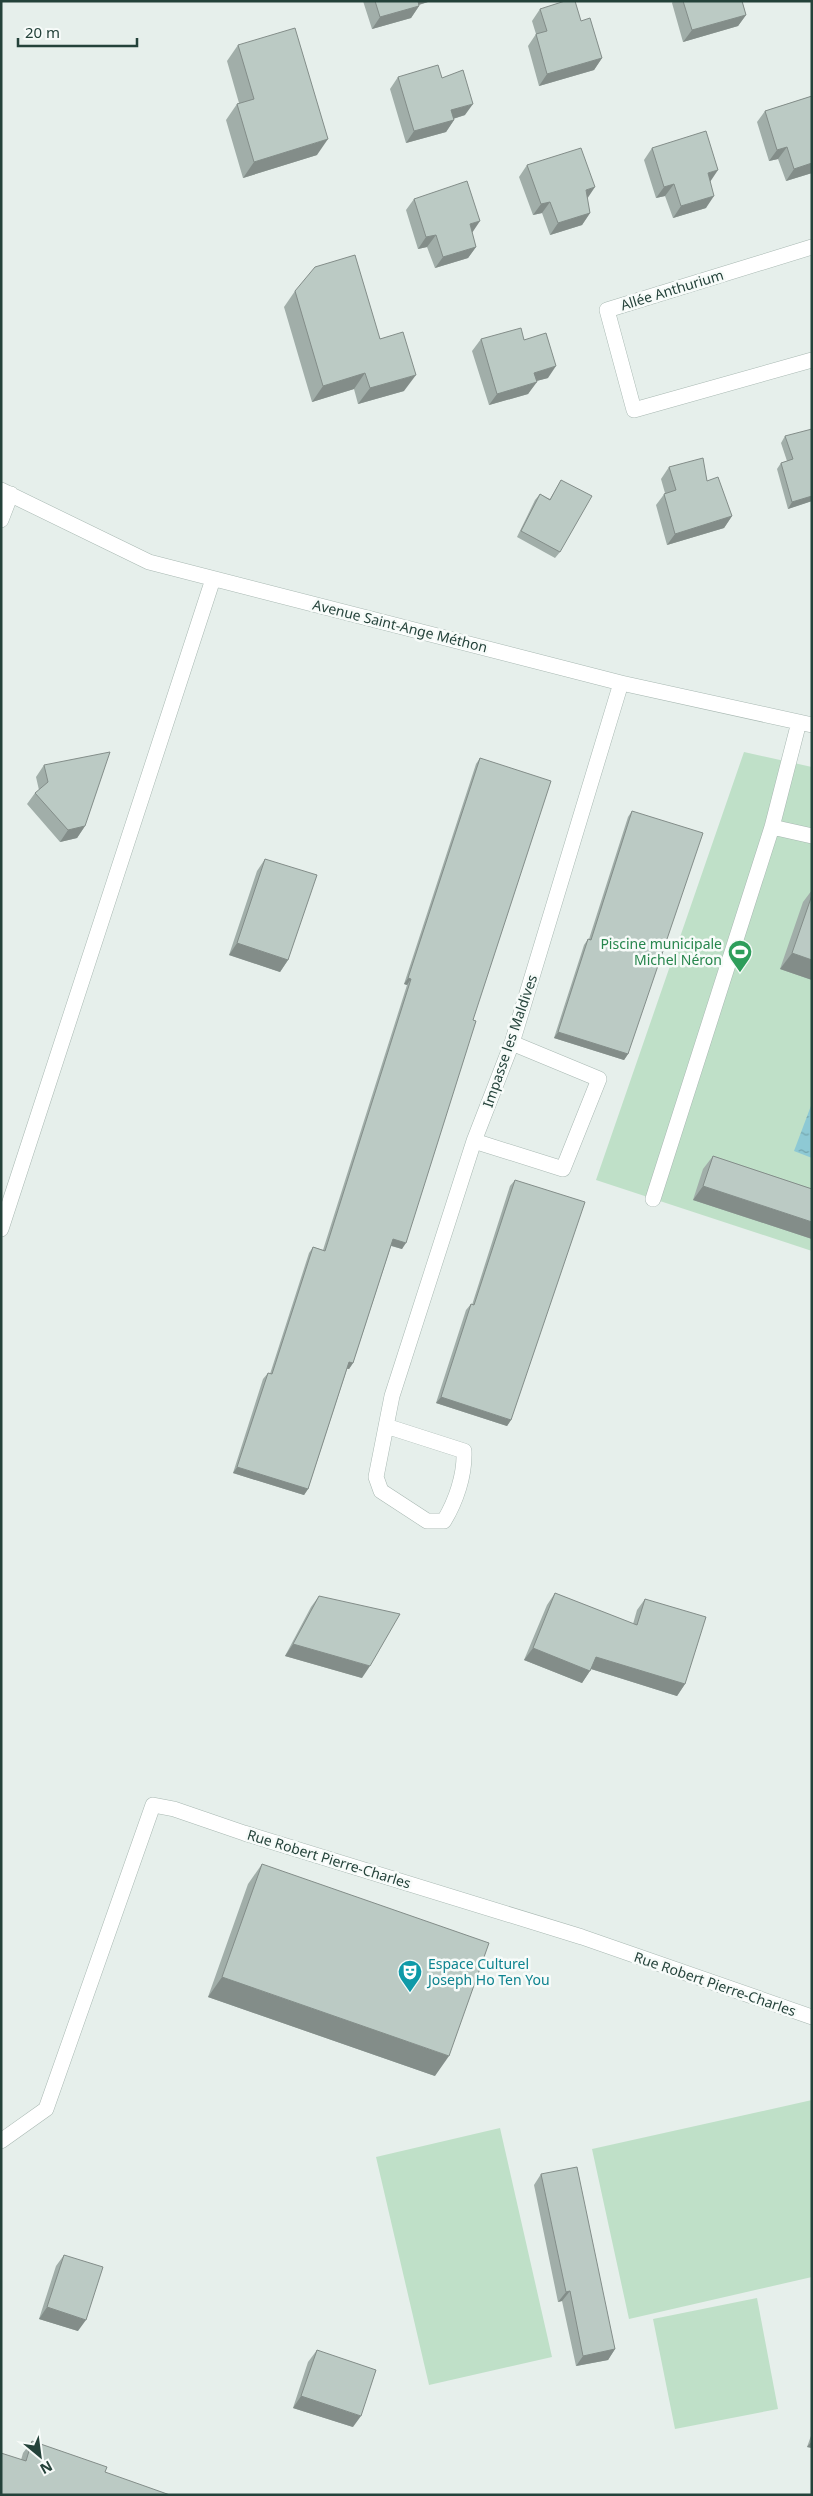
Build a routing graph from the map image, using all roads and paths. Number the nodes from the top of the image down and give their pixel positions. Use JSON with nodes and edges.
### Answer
{"nodes":[{"id":1,"x":812,"y":247,"type":"edge"},
{"id":2,"x":812,"y":360,"type":"edge"},
{"id":3,"x":6,"y":492,"type":"edge"},
{"id":4,"x":1,"y":520,"type":"edge"},
{"id":5,"x":213,"y":578,"type":"junction"},
{"id":6,"x":621,"y":683,"type":"junction"},
{"id":7,"x":805,"y":724,"type":"edge"},
{"id":8,"x":772,"y":826,"type":"junction"},
{"id":9,"x":812,"y":836,"type":"edge"},
{"id":10,"x":512,"y":1044,"type":"junction"},
{"id":11,"x":474,"y":1141,"type":"junction"},
{"id":12,"x":652,"y":1199,"type":"dead end"},
{"id":13,"x":1,"y":1229,"type":"edge"},
{"id":14,"x":386,"y":1426,"type":"junction"},
{"id":15,"x":812,"y":2017,"type":"edge"},
{"id":16,"x":1,"y":2141,"type":"edge"}],
"edges":[{"from":1,"to":2,"type":"street","name":"Allée Anthurium"},
{"from":3,"to":4,"type":"street"},
{"from":3,"to":5,"type":"street","name":"Avenue Saint-Ange Méthon"},
{"from":5,"to":6,"type":"street","name":"Avenue Saint-Ange Méthon"},
{"from":5,"to":13,"type":"street"},
{"from":6,"to":7,"type":"street","name":"Avenue Saint-Ange Méthon"},
{"from":6,"to":10,"type":"street","name":"Impasse les Maldives"},
{"from":7,"to":8,"type":"street"},
{"from":8,"to":9,"type":"street"},
{"from":8,"to":12,"type":"street"},
{"from":10,"to":11,"type":"street","name":"Impasse les Maldives"},
{"from":10,"to":11,"type":"street"},
{"from":11,"to":14,"type":"street","name":"Impasse les Maldives"},
{"from":14,"to":14,"type":"street","name":"Impasse les Maldives"},
{"from":15,"to":16,"type":"street","name":"Rue Robert Pierre-Charles"}]}
